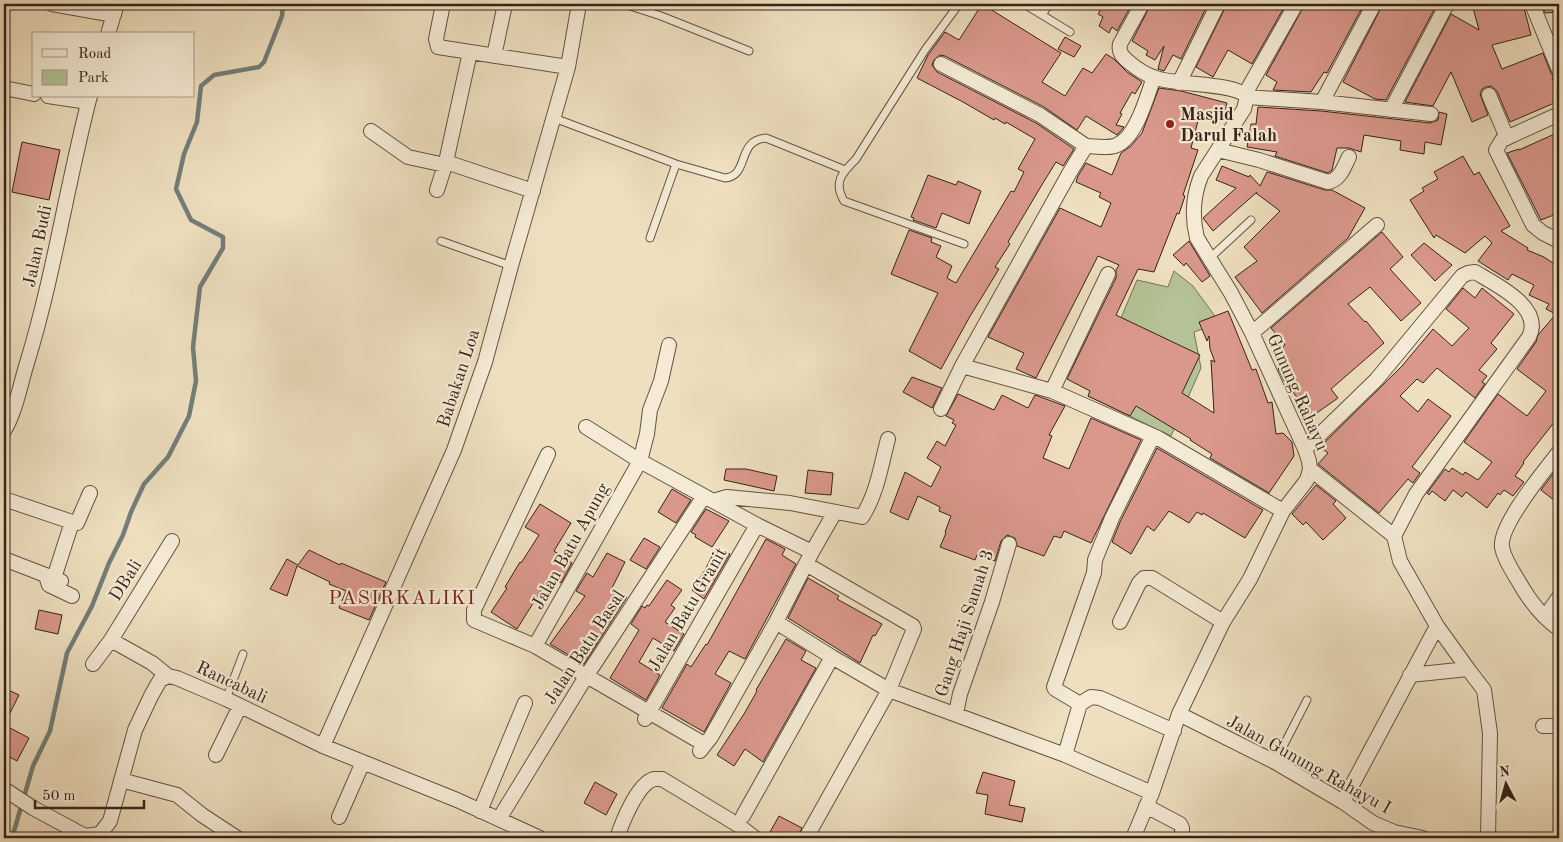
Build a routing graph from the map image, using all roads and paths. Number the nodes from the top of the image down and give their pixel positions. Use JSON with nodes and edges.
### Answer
{"nodes":[{"id":1,"x":52,"y":4,"type":"edge"},
{"id":2,"x":443,"y":4,"type":"edge"},
{"id":3,"x":505,"y":4,"type":"edge"},
{"id":4,"x":579,"y":4,"type":"edge"},
{"id":5,"x":624,"y":4,"type":"edge"},
{"id":6,"x":959,"y":4,"type":"edge"},
{"id":7,"x":1024,"y":4,"type":"edge"},
{"id":8,"x":1049,"y":4,"type":"edge"},
{"id":9,"x":1142,"y":4,"type":"edge"},
{"id":10,"x":1218,"y":4,"type":"edge"},
{"id":11,"x":1296,"y":4,"type":"edge"},
{"id":12,"x":1374,"y":4,"type":"edge"},
{"id":13,"x":1447,"y":4,"type":"edge"},
{"id":14,"x":1532,"y":4,"type":"edge"},
{"id":15,"x":114,"y":7,"type":"edge"},
{"id":16,"x":1042,"y":14,"type":"junction"},
{"id":17,"x":108,"y":32,"type":"edge"},
{"id":18,"x":1070,"y":32,"type":"dead end"},
{"id":19,"x":749,"y":51,"type":"dead end"},
{"id":20,"x":470,"y":52,"type":"junction"},
{"id":21,"x":494,"y":56,"type":"junction"},
{"id":22,"x":940,"y":64,"type":"dead end"},
{"id":23,"x":568,"y":67,"type":"junction"},
{"id":24,"x":1559,"y":70,"type":"edge"},
{"id":25,"x":1154,"y":77,"type":"junction"},
{"id":26,"x":1179,"y":83,"type":"junction"},
{"id":27,"x":4,"y":88,"type":"edge"},
{"id":28,"x":32,"y":94,"type":"edge"},
{"id":29,"x":1489,"y":95,"type":"dead end"},
{"id":30,"x":1246,"y":96,"type":"junction"},
{"id":31,"x":75,"y":98,"type":"edge"},
{"id":32,"x":89,"y":99,"type":"edge"},
{"id":33,"x":1322,"y":102,"type":"junction"},
{"id":34,"x":1391,"y":110,"type":"junction"},
{"id":35,"x":1431,"y":114,"type":"dead end"},
{"id":36,"x":1559,"y":114,"type":"edge"},
{"id":37,"x":554,"y":118,"type":"junction"},
{"id":38,"x":371,"y":131,"type":"dead end"},
{"id":39,"x":1507,"y":138,"type":"junction"},
{"id":40,"x":1086,"y":146,"type":"junction"},
{"id":41,"x":1218,"y":150,"type":"junction"},
{"id":42,"x":1349,"y":157,"type":"dead end"},
{"id":43,"x":446,"y":163,"type":"junction"},
{"id":44,"x":676,"y":164,"type":"junction"},
{"id":45,"x":845,"y":170,"type":"junction"},
{"id":46,"x":437,"y":190,"type":"dead end"},
{"id":47,"x":533,"y":191,"type":"junction"},
{"id":48,"x":1250,"y":220,"type":"dead end"},
{"id":49,"x":1377,"y":226,"type":"dead end"},
{"id":50,"x":650,"y":238,"type":"dead end"},
{"id":51,"x":1559,"y":240,"type":"edge"},
{"id":52,"x":442,"y":242,"type":"dead end"},
{"id":53,"x":964,"y":244,"type":"dead end"},
{"id":54,"x":1210,"y":258,"type":"junction"},
{"id":55,"x":511,"y":266,"type":"junction"},
{"id":56,"x":1108,"y":274,"type":"dead end"},
{"id":57,"x":1252,"y":333,"type":"junction"},
{"id":58,"x":669,"y":345,"type":"dead end"},
{"id":59,"x":962,"y":366,"type":"junction"},
{"id":60,"x":1052,"y":392,"type":"junction"},
{"id":61,"x":941,"y":409,"type":"dead end"},
{"id":62,"x":586,"y":427,"type":"dead end"},
{"id":63,"x":4,"y":431,"type":"edge"},
{"id":64,"x":1153,"y":436,"type":"junction"},
{"id":65,"x":888,"y":439,"type":"dead end"},
{"id":66,"x":1305,"y":449,"type":"junction"},
{"id":67,"x":1559,"y":452,"type":"edge"},
{"id":68,"x":548,"y":454,"type":"dead end"},
{"id":69,"x":638,"y":463,"type":"junction"},
{"id":70,"x":1310,"y":469,"type":"junction"},
{"id":71,"x":90,"y":493,"type":"dead end"},
{"id":72,"x":708,"y":498,"type":"junction"},
{"id":73,"x":4,"y":500,"type":"edge"},
{"id":74,"x":1283,"y":510,"type":"junction"},
{"id":75,"x":835,"y":512,"type":"junction"},
{"id":76,"x":72,"y":522,"type":"junction"},
{"id":77,"x":757,"y":525,"type":"junction"},
{"id":78,"x":1394,"y":536,"type":"junction"},
{"id":79,"x":172,"y":541,"type":"dead end"},
{"id":80,"x":1009,"y":544,"type":"dead end"},
{"id":81,"x":812,"y":552,"type":"junction"},
{"id":82,"x":4,"y":559,"type":"edge"},
{"id":83,"x":806,"y":564,"type":"junction"},
{"id":84,"x":53,"y":578,"type":"junction"},
{"id":85,"x":72,"y":596,"type":"dead end"},
{"id":86,"x":1559,"y":596,"type":"edge"},
{"id":87,"x":1545,"y":617,"type":"junction"},
{"id":88,"x":776,"y":622,"type":"junction"},
{"id":89,"x":1120,"y":622,"type":"dead end"},
{"id":90,"x":1223,"y":622,"type":"junction"},
{"id":91,"x":1437,"y":626,"type":"junction"},
{"id":92,"x":1559,"y":629,"type":"edge"},
{"id":93,"x":111,"y":640,"type":"junction"},
{"id":94,"x":535,"y":646,"type":"junction"},
{"id":95,"x":243,"y":654,"type":"dead end"},
{"id":96,"x":832,"y":657,"type":"junction"},
{"id":97,"x":93,"y":664,"type":"dead end"},
{"id":98,"x":1468,"y":670,"type":"junction"},
{"id":99,"x":1410,"y":675,"type":"junction"},
{"id":100,"x":168,"y":676,"type":"junction"},
{"id":101,"x":585,"y":679,"type":"junction"},
{"id":102,"x":889,"y":690,"type":"junction"},
{"id":103,"x":226,"y":699,"type":"junction"},
{"id":104,"x":1307,"y":700,"type":"dead end"},
{"id":105,"x":525,"y":704,"type":"dead end"},
{"id":106,"x":1080,"y":704,"type":"junction"},
{"id":107,"x":240,"y":706,"type":"junction"},
{"id":108,"x":956,"y":713,"type":"junction"},
{"id":109,"x":1179,"y":714,"type":"junction"},
{"id":110,"x":647,"y":716,"type":"junction"},
{"id":111,"x":1543,"y":726,"type":"dead end"},
{"id":112,"x":1559,"y":726,"type":"edge"},
{"id":113,"x":1174,"y":731,"type":"junction"},
{"id":114,"x":323,"y":746,"type":"junction"},
{"id":115,"x":216,"y":755,"type":"dead end"},
{"id":116,"x":1065,"y":755,"type":"junction"},
{"id":117,"x":363,"y":762,"type":"junction"},
{"id":118,"x":1275,"y":762,"type":"junction"},
{"id":119,"x":121,"y":780,"type":"junction"},
{"id":120,"x":8,"y":792,"type":"edge"},
{"id":121,"x":1149,"y":799,"type":"junction"},
{"id":122,"x":1343,"y":802,"type":"junction"},
{"id":123,"x":480,"y":811,"type":"junction"},
{"id":124,"x":743,"y":816,"type":"dead end"},
{"id":125,"x":339,"y":817,"type":"dead end"},
{"id":126,"x":499,"y":819,"type":"junction"},
{"id":127,"x":105,"y":836,"type":"edge"},
{"id":128,"x":1399,"y":836,"type":"edge"},
{"id":129,"x":84,"y":837,"type":"edge"},
{"id":130,"x":237,"y":838,"type":"edge"},
{"id":131,"x":540,"y":838,"type":"edge"},
{"id":132,"x":617,"y":838,"type":"edge"},
{"id":133,"x":755,"y":838,"type":"edge"},
{"id":134,"x":806,"y":838,"type":"edge"},
{"id":135,"x":1133,"y":838,"type":"edge"},
{"id":136,"x":1182,"y":838,"type":"edge"},
{"id":137,"x":1423,"y":838,"type":"edge"},
{"id":138,"x":1488,"y":838,"type":"edge"}],
"edges":[{"from":1,"to":15,"type":"street"},
{"from":2,"to":20,"type":"street"},
{"from":3,"to":21,"type":"street"},
{"from":4,"to":23,"type":"street","name":"Babakan Loa"},
{"from":5,"to":19,"type":"lane"},
{"from":6,"to":45,"type":"lane"},
{"from":7,"to":16,"type":"lane"},
{"from":8,"to":16,"type":"lane"},
{"from":9,"to":25,"type":"street"},
{"from":10,"to":26,"type":"street"},
{"from":11,"to":30,"type":"street","name":"Gunung Rahayu"},
{"from":12,"to":33,"type":"street"},
{"from":13,"to":34,"type":"street"},
{"from":14,"to":24,"type":"street"},
{"from":15,"to":17,"type":"street"},
{"from":16,"to":18,"type":"lane"},
{"from":20,"to":21,"type":"street"},
{"from":20,"to":43,"type":"street"},
{"from":21,"to":23,"type":"street"},
{"from":22,"to":40,"type":"street"},
{"from":23,"to":37,"type":"street","name":"Babakan Loa"},
{"from":25,"to":26,"type":"street"},
{"from":25,"to":40,"type":"street"},
{"from":26,"to":30,"type":"street"},
{"from":27,"to":28,"type":"street"},
{"from":29,"to":39,"type":"street"},
{"from":30,"to":33,"type":"street"},
{"from":30,"to":41,"type":"street","name":"Gunung Rahayu"},
{"from":31,"to":32,"type":"street"},
{"from":32,"to":63,"type":"street","name":"Jalan Budi"},
{"from":33,"to":34,"type":"street"},
{"from":34,"to":35,"type":"street"},
{"from":36,"to":39,"type":"street"},
{"from":37,"to":44,"type":"lane"},
{"from":37,"to":47,"type":"street","name":"Babakan Loa"},
{"from":38,"to":43,"type":"street"},
{"from":39,"to":51,"type":"street"},
{"from":40,"to":59,"type":"street"},
{"from":41,"to":42,"type":"street"},
{"from":41,"to":54,"type":"street","name":"Gunung Rahayu"},
{"from":43,"to":46,"type":"street"},
{"from":43,"to":47,"type":"street"},
{"from":44,"to":45,"type":"lane"},
{"from":44,"to":50,"type":"lane"},
{"from":45,"to":53,"type":"lane"},
{"from":47,"to":55,"type":"street","name":"Babakan Loa"},
{"from":48,"to":54,"type":"lane"},
{"from":49,"to":57,"type":"street"},
{"from":52,"to":55,"type":"lane"},
{"from":54,"to":57,"type":"street","name":"Gunung Rahayu"},
{"from":55,"to":114,"type":"street","name":"Babakan Loa"},
{"from":56,"to":60,"type":"street"},
{"from":57,"to":66,"type":"street","name":"Gunung Rahayu"},
{"from":58,"to":69,"type":"street","name":"Jalan Batu Apung"},
{"from":59,"to":60,"type":"street"},
{"from":59,"to":61,"type":"street"},
{"from":60,"to":64,"type":"street"},
{"from":62,"to":69,"type":"street"},
{"from":64,"to":74,"type":"street"},
{"from":64,"to":106,"type":"street"},
{"from":65,"to":75,"type":"street"},
{"from":66,"to":70,"type":"street","name":"Gunung Rahayu"},
{"from":66,"to":78,"type":"street"},
{"from":67,"to":87,"type":"street"},
{"from":68,"to":94,"type":"street"},
{"from":69,"to":72,"type":"street"},
{"from":69,"to":94,"type":"street","name":"Jalan Batu Apung"},
{"from":70,"to":74,"type":"street","name":"Gunung Rahayu"},
{"from":70,"to":78,"type":"street"},
{"from":71,"to":76,"type":"street"},
{"from":72,"to":75,"type":"street"},
{"from":72,"to":77,"type":"street"},
{"from":72,"to":101,"type":"street","name":"Jalan Batu Basal"},
{"from":73,"to":76,"type":"street"},
{"from":74,"to":90,"type":"street","name":"Gunung Rahayu"},
{"from":75,"to":81,"type":"street"},
{"from":76,"to":84,"type":"street"},
{"from":77,"to":81,"type":"street"},
{"from":77,"to":110,"type":"street","name":"Jalan Batu Granit"},
{"from":78,"to":91,"type":"street"},
{"from":79,"to":93,"type":"street","name":"DBali"},
{"from":80,"to":108,"type":"street","name":"Gang Haji Samah 3"},
{"from":81,"to":83,"type":"street"},
{"from":82,"to":84,"type":"street"},
{"from":83,"to":88,"type":"street"},
{"from":83,"to":102,"type":"street"},
{"from":84,"to":85,"type":"street"},
{"from":86,"to":87,"type":"street"},
{"from":87,"to":92,"type":"street"},
{"from":88,"to":96,"type":"street"},
{"from":88,"to":110,"type":"street"},
{"from":89,"to":90,"type":"street"},
{"from":90,"to":109,"type":"street","name":"Gunung Rahayu"},
{"from":91,"to":98,"type":"street"},
{"from":91,"to":99,"type":"street"},
{"from":93,"to":97,"type":"street","name":"DBali"},
{"from":93,"to":100,"type":"street"},
{"from":94,"to":101,"type":"street"},
{"from":95,"to":103,"type":"lane"},
{"from":96,"to":102,"type":"street"},
{"from":96,"to":124,"type":"street"},
{"from":98,"to":99,"type":"street"},
{"from":98,"to":138,"type":"street"},
{"from":99,"to":122,"type":"street"},
{"from":100,"to":103,"type":"street","name":"Rancabali"},
{"from":100,"to":119,"type":"street","name":"Rancabali"},
{"from":101,"to":110,"type":"street"},
{"from":101,"to":126,"type":"street","name":"Jalan Batu Basal"},
{"from":102,"to":108,"type":"street"},
{"from":102,"to":134,"type":"street"},
{"from":103,"to":107,"type":"street","name":"Rancabali"},
{"from":104,"to":118,"type":"lane"},
{"from":105,"to":123,"type":"street"},
{"from":106,"to":113,"type":"street"},
{"from":106,"to":116,"type":"street"},
{"from":107,"to":114,"type":"street","name":"Rancabali"},
{"from":107,"to":115,"type":"street"},
{"from":108,"to":116,"type":"street"},
{"from":109,"to":113,"type":"street","name":"Gunung Rahayu"},
{"from":109,"to":118,"type":"street","name":"Jalan Gunung Rahayu I"},
{"from":111,"to":112,"type":"street"},
{"from":113,"to":121,"type":"street","name":"Gunung Rahayu"},
{"from":114,"to":117,"type":"street","name":"Rancabali"},
{"from":116,"to":121,"type":"street"},
{"from":117,"to":123,"type":"street","name":"Rancabali"},
{"from":117,"to":125,"type":"street"},
{"from":118,"to":122,"type":"street","name":"Jalan Gunung Rahayu I"},
{"from":119,"to":127,"type":"street","name":"Rancabali"},
{"from":119,"to":130,"type":"street"},
{"from":120,"to":129,"type":"street","name":"Rancabali"},
{"from":121,"to":135,"type":"street","name":"Gunung Rahayu"},
{"from":121,"to":136,"type":"street"},
{"from":122,"to":128,"type":"street","name":"Jalan Gunung Rahayu I"},
{"from":123,"to":126,"type":"street","name":"Rancabali"},
{"from":126,"to":131,"type":"street","name":"Rancabali"},
{"from":127,"to":129,"type":"street","name":"Rancabali"},
{"from":128,"to":137,"type":"street","name":"Jalan Gunung Rahayu I"},
{"from":132,"to":133,"type":"street"}]}
